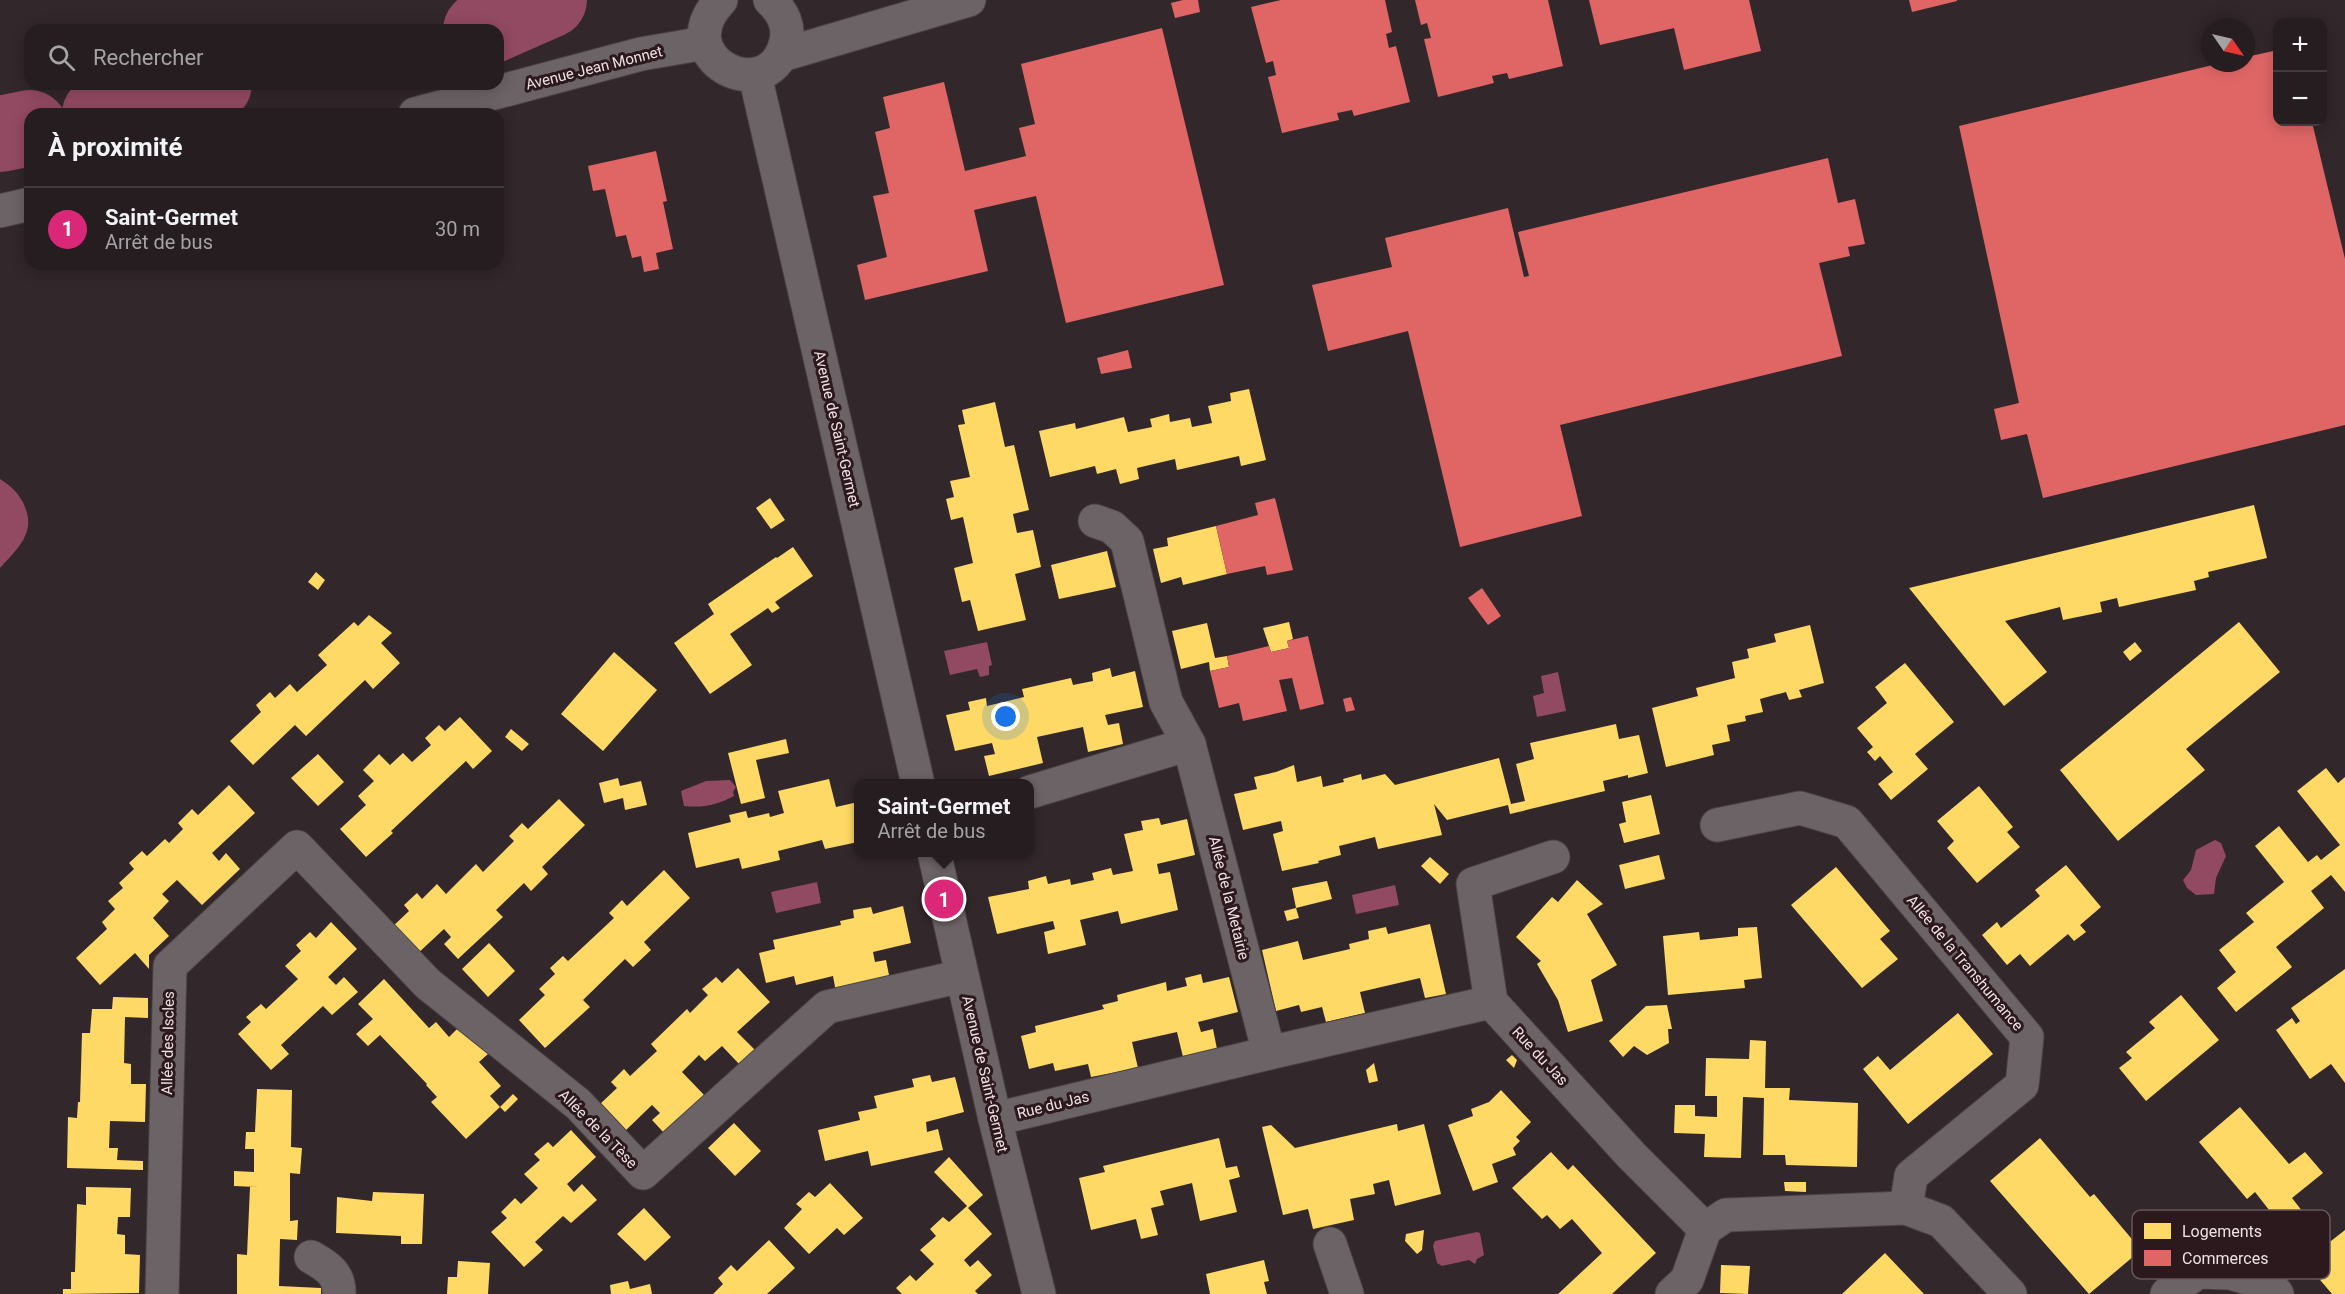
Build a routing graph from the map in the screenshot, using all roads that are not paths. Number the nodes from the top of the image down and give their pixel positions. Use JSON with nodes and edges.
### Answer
{"nodes":[{"id":1,"x":721,"y":0,"type":"edge"},
{"id":2,"x":770,"y":0,"type":"edge"},
{"id":3,"x":969,"y":0,"type":"edge"},
{"id":4,"x":705,"y":43,"type":"junction"},
{"id":5,"x":783,"y":55,"type":"junction"},
{"id":6,"x":755,"y":75,"type":"junction"},
{"id":7,"x":437,"y":108,"type":"edge"},
{"id":8,"x":24,"y":205,"type":"edge"},
{"id":9,"x":0,"y":211,"type":"edge"},
{"id":10,"x":1095,"y":521,"type":"dead end"},
{"id":11,"x":1189,"y":744,"type":"junction"},
{"id":12,"x":917,"y":779,"type":"edge"},
{"id":13,"x":1034,"y":790,"type":"edge"},
{"id":14,"x":1717,"y":825,"type":"dead end"},
{"id":15,"x":297,"y":847,"type":"joint"},
{"id":16,"x":935,"y":857,"type":"edge"},
{"id":17,"x":1552,"y":857,"type":"dead end"},
{"id":18,"x":962,"y":976,"type":"junction"},
{"id":19,"x":1491,"y":1002,"type":"junction"},
{"id":20,"x":1269,"y":1053,"type":"junction"},
{"id":21,"x":995,"y":1119,"type":"junction"},
{"id":22,"x":1906,"y":1208,"type":"junction"},
{"id":23,"x":1705,"y":1229,"type":"junction"},
{"id":24,"x":1330,"y":1244,"type":"dead end"},
{"id":25,"x":311,"y":1257,"type":"dead end"},
{"id":26,"x":2188,"y":1279,"type":"edge"},
{"id":27,"x":2251,"y":1279,"type":"edge"},
{"id":28,"x":162,"y":1294,"type":"edge"},
{"id":29,"x":339,"y":1294,"type":"edge"},
{"id":30,"x":1039,"y":1294,"type":"edge"},
{"id":31,"x":1347,"y":1294,"type":"edge"},
{"id":32,"x":1672,"y":1294,"type":"edge"},
{"id":33,"x":2010,"y":1294,"type":"edge"},
{"id":34,"x":2167,"y":1294,"type":"edge"},
{"id":35,"x":2277,"y":1294,"type":"edge"}],
"edges":[{"from":1,"to":4,"type":"street"},
{"from":2,"to":5,"type":"street"},
{"from":3,"to":5,"type":"street"},
{"from":4,"to":6,"type":"street"},
{"from":4,"to":7,"type":"street","name":"Avenue Jean Monnet"},
{"from":5,"to":6,"type":"street"},
{"from":6,"to":12,"type":"street","name":"Avenue de Saint-Germet"},
{"from":8,"to":9,"type":"street"},
{"from":10,"to":11,"type":"street","name":"Allée de la Metairie"},
{"from":11,"to":13,"type":"street"},
{"from":11,"to":20,"type":"street","name":"Allée de la Metairie"},
{"from":14,"to":22,"type":"street","name":"Allée de la Transhumance"},
{"from":15,"to":18,"type":"street","name":"Allée de la Tèse"},
{"from":15,"to":28,"type":"street","name":"Allée des Iscles"},
{"from":16,"to":18,"type":"street","name":"Avenue de Saint-Germet"},
{"from":17,"to":19,"type":"street"},
{"from":18,"to":21,"type":"street","name":"Avenue de Saint-Germet"},
{"from":19,"to":20,"type":"street","name":"Rue du Jas"},
{"from":19,"to":23,"type":"street","name":"Rue du Jas"},
{"from":20,"to":21,"type":"street","name":"Rue du Jas"},
{"from":21,"to":30,"type":"street","name":"Avenue de Saint-Germet"},
{"from":22,"to":23,"type":"street"},
{"from":22,"to":33,"type":"street"},
{"from":23,"to":32,"type":"street"},
{"from":24,"to":31,"type":"street"},
{"from":25,"to":29,"type":"street"},
{"from":26,"to":34,"type":"street"},
{"from":27,"to":35,"type":"street"}]}
